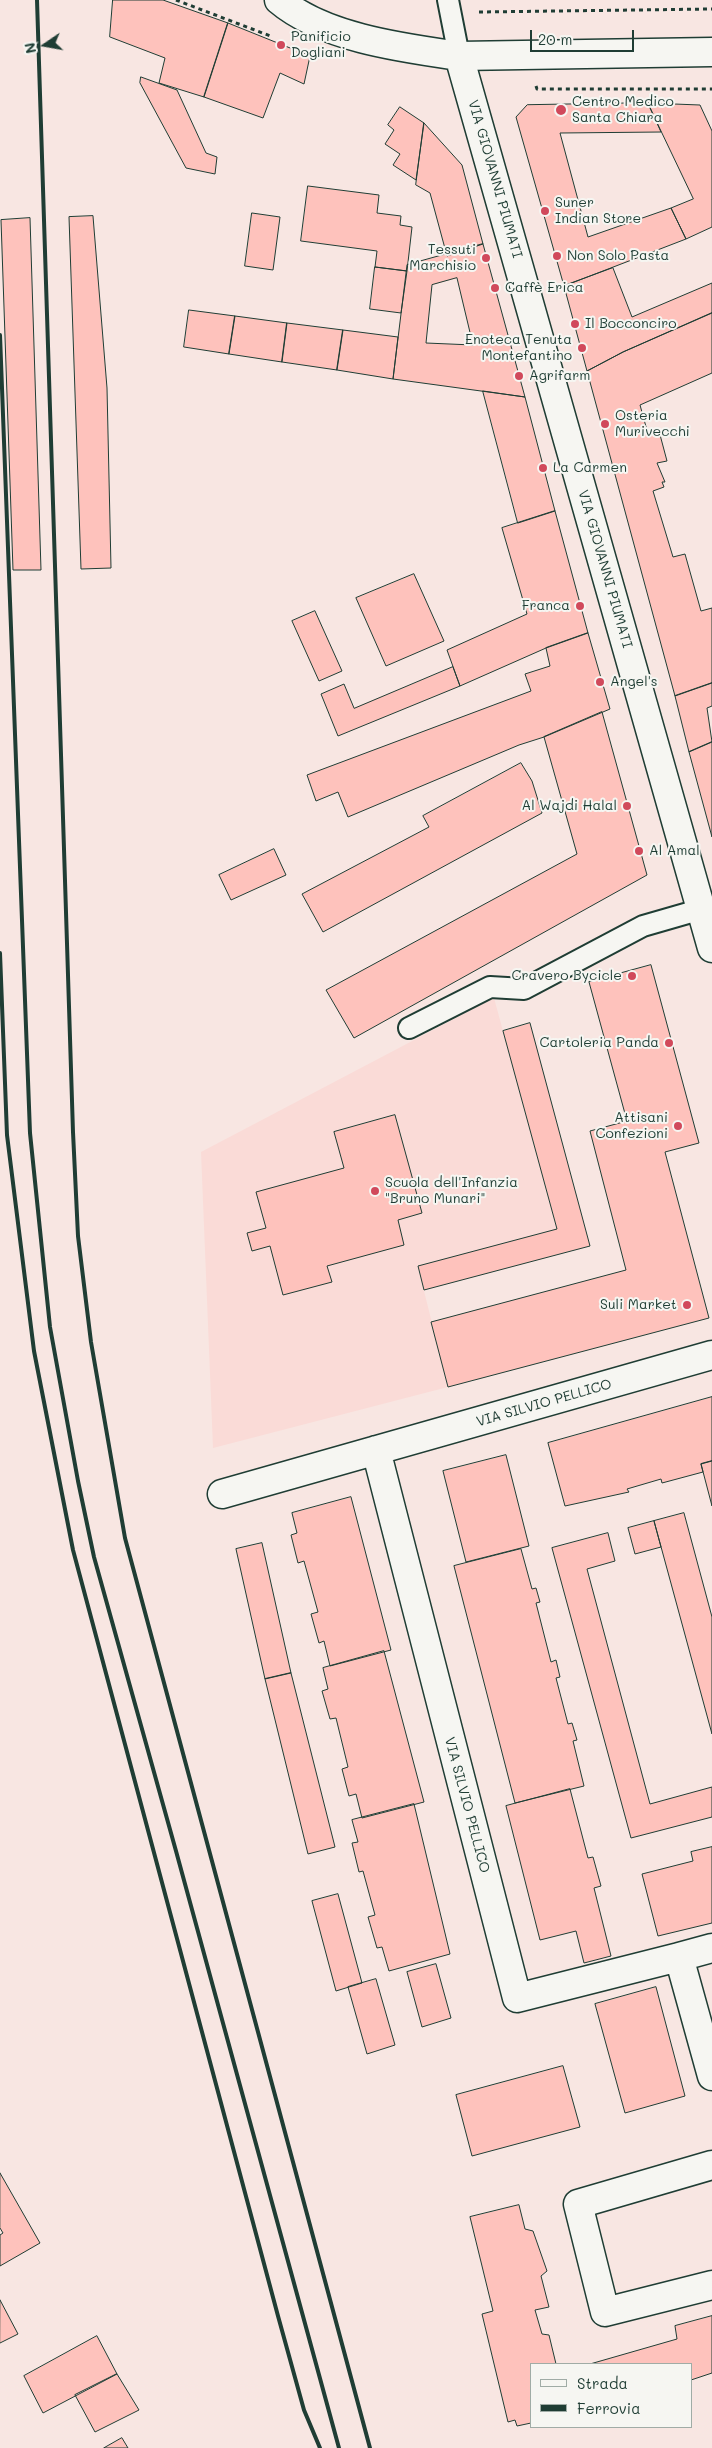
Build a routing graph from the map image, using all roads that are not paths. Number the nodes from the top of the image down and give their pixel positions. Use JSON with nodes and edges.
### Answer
{"nodes":[{"id":1,"x":279,"y":0,"type":"edge"},
{"id":2,"x":450,"y":6,"type":"edge"},
{"id":3,"x":712,"y":52,"type":"edge"},
{"id":4,"x":459,"y":56,"type":"junction"},
{"id":5,"x":708,"y":926,"type":"edge"},
{"id":6,"x":409,"y":1028,"type":"dead end"},
{"id":7,"x":712,"y":1355,"type":"edge"},
{"id":8,"x":376,"y":1450,"type":"junction"},
{"id":9,"x":222,"y":1494,"type":"dead end"},
{"id":10,"x":712,"y":1948,"type":"edge"},
{"id":11,"x":679,"y":1956,"type":"junction"},
{"id":12,"x":712,"y":2076,"type":"edge"},
{"id":13,"x":712,"y":2165,"type":"edge"},
{"id":14,"x":712,"y":2285,"type":"edge"}],
"edges":[{"from":1,"to":4,"type":"street"},
{"from":2,"to":4,"type":"lane"},
{"from":3,"to":4,"type":"street"},
{"from":4,"to":5,"type":"street","name":"VIA GIOVANNI PIUMATI"},
{"from":5,"to":6,"type":"lane"},
{"from":7,"to":8,"type":"street","name":"VIA SILVIO PELLICO"},
{"from":8,"to":9,"type":"street","name":"VIA SILVIO PELLICO"},
{"from":8,"to":11,"type":"street","name":"VIA SILVIO PELLICO"},
{"from":10,"to":11,"type":"street","name":"VIA SILVIO PELLICO"},
{"from":11,"to":12,"type":"street"},
{"from":13,"to":14,"type":"street"}]}
